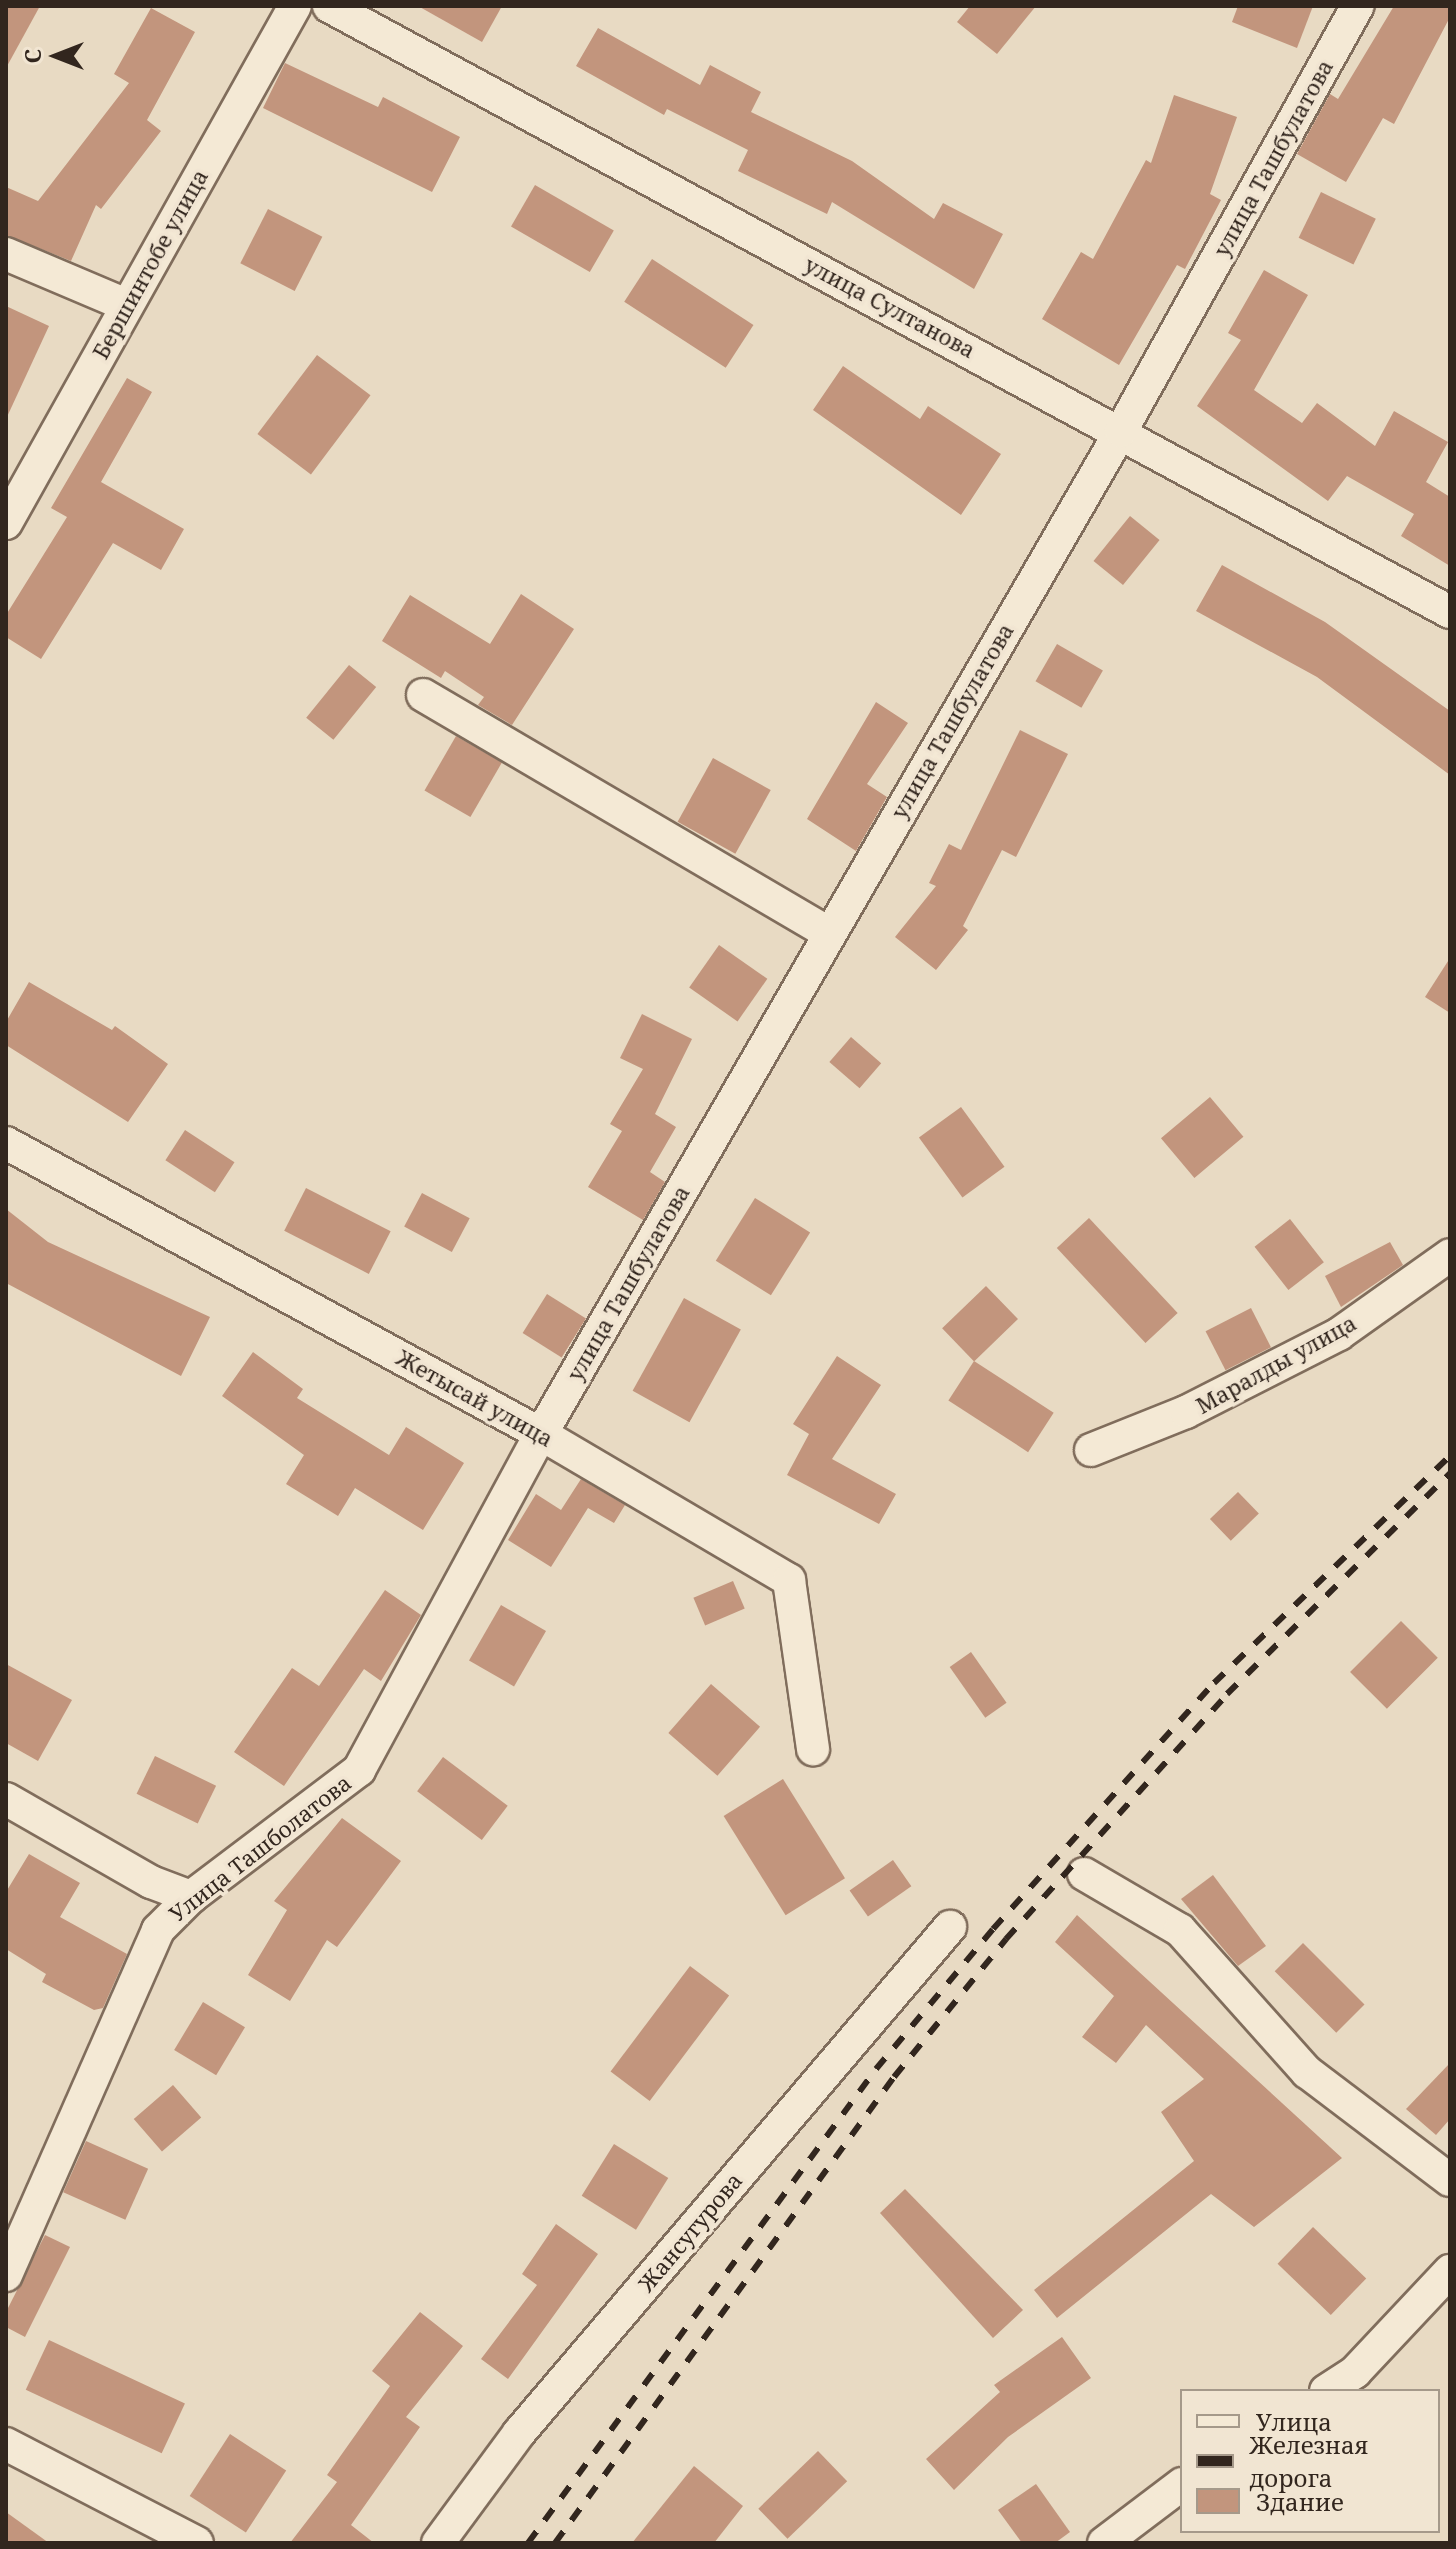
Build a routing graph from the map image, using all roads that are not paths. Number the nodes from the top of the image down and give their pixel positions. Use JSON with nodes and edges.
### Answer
{"nodes":[{"id":1,"x":295,"y":6,"type":"edge"},
{"id":2,"x":329,"y":6,"type":"edge"},
{"id":3,"x":1358,"y":6,"type":"edge"},
{"id":4,"x":6,"y":254,"type":"edge"},
{"id":5,"x":126,"y":305,"type":"junction"},
{"id":6,"x":1121,"y":431,"type":"junction"},
{"id":7,"x":6,"y":523,"type":"edge"},
{"id":8,"x":1450,"y":612,"type":"edge"},
{"id":9,"x":423,"y":695,"type":"dead end"},
{"id":10,"x":829,"y":933,"type":"junction"},
{"id":11,"x":6,"y":1143,"type":"edge"},
{"id":12,"x":1450,"y":1255,"type":"edge"},
{"id":13,"x":541,"y":1434,"type":"junction"},
{"id":14,"x":1091,"y":1450,"type":"dead end"},
{"id":15,"x":813,"y":1749,"type":"dead end"},
{"id":16,"x":6,"y":1799,"type":"edge"},
{"id":17,"x":1084,"y":1874,"type":"dead end"},
{"id":18,"x":191,"y":1897,"type":"junction"},
{"id":19,"x":950,"y":1927,"type":"dead end"},
{"id":20,"x":1450,"y":2180,"type":"edge"},
{"id":21,"x":1450,"y":2271,"type":"edge"},
{"id":22,"x":6,"y":2275,"type":"edge"},
{"id":23,"x":1329,"y":2389,"type":"edge"},
{"id":24,"x":6,"y":2444,"type":"edge"},
{"id":25,"x":1180,"y":2486,"type":"edge"},
{"id":26,"x":197,"y":2543,"type":"edge"},
{"id":27,"x":438,"y":2543,"type":"edge"},
{"id":28,"x":1104,"y":2543,"type":"edge"}],
"edges":[{"from":1,"to":5,"type":"street","name":"Бершинтобе улица"},
{"from":2,"to":6,"type":"street","name":"улица Султанова"},
{"from":3,"to":6,"type":"street","name":"улица Ташбулатова"},
{"from":4,"to":5,"type":"street"},
{"from":5,"to":7,"type":"street","name":"Бершинтобе улица"},
{"from":6,"to":8,"type":"street","name":"улица Султанова"},
{"from":6,"to":10,"type":"street","name":"улица Ташбулатова"},
{"from":9,"to":10,"type":"street"},
{"from":10,"to":13,"type":"street","name":"улица Ташбулатова"},
{"from":11,"to":13,"type":"street","name":"Жетысай улица"},
{"from":12,"to":14,"type":"street","name":"Маралды улица"},
{"from":13,"to":15,"type":"street","name":"Жетысай улица"},
{"from":13,"to":18,"type":"street","name":"Улица Ташболатова"},
{"from":16,"to":18,"type":"street"},
{"from":17,"to":20,"type":"street"},
{"from":18,"to":22,"type":"street","name":"Улица Ташболатова"},
{"from":19,"to":27,"type":"street","name":"Жансугурова"},
{"from":21,"to":23,"type":"street"},
{"from":24,"to":26,"type":"street"},
{"from":25,"to":28,"type":"street"}]}
